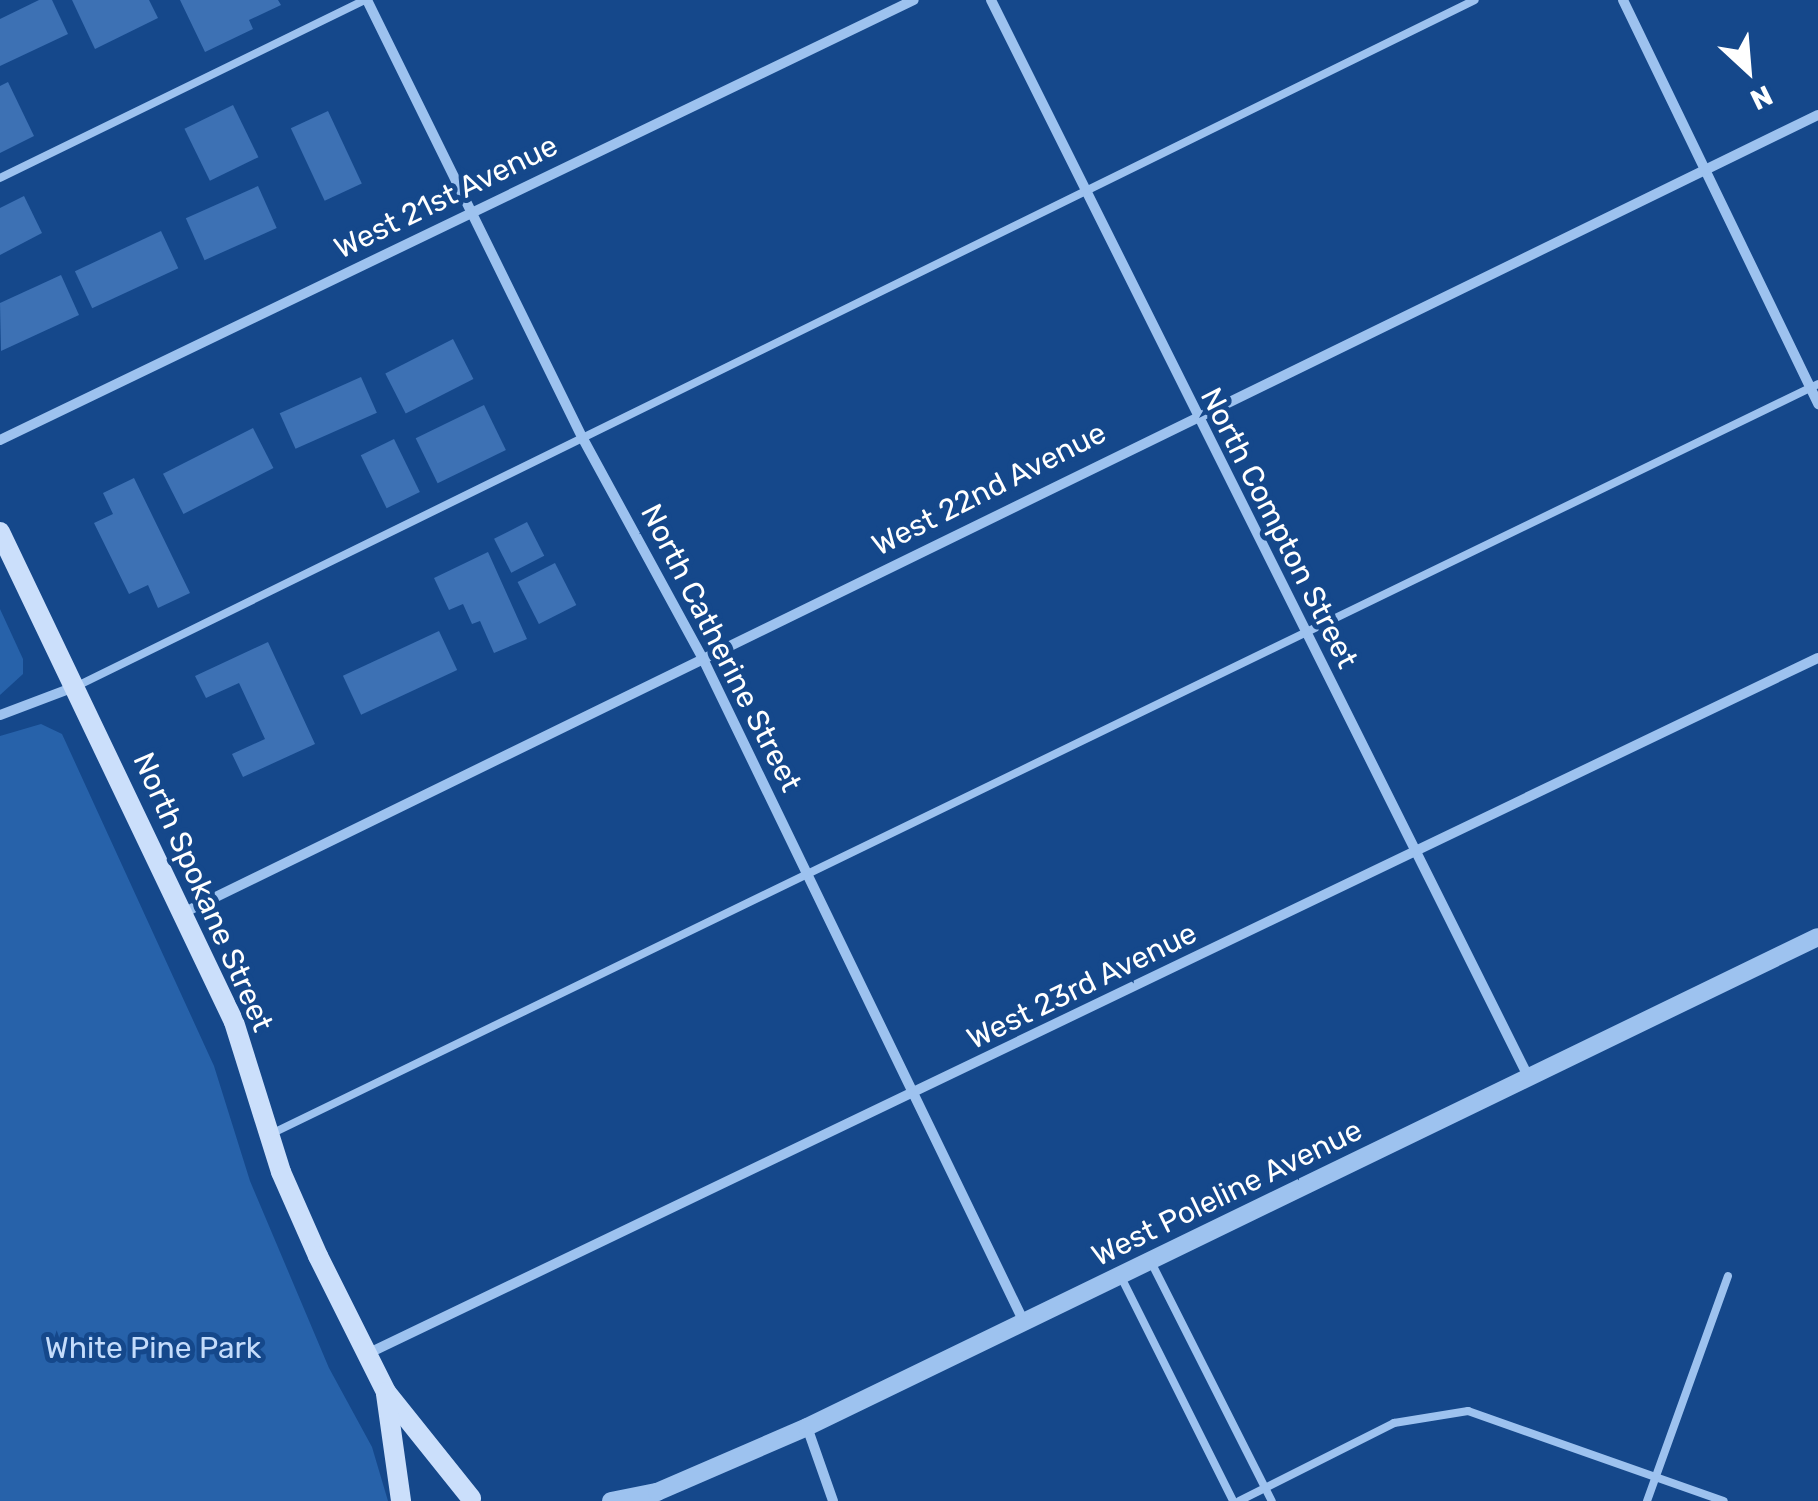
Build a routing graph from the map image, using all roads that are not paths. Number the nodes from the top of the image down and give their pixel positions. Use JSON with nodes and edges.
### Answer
{"nodes":[{"id":1,"x":366,"y":0,"type":"edge"},
{"id":2,"x":914,"y":0,"type":"edge"},
{"id":3,"x":991,"y":0,"type":"edge"},
{"id":4,"x":1475,"y":0,"type":"edge"},
{"id":5,"x":1623,"y":0,"type":"edge"},
{"id":6,"x":1818,"y":115,"type":"edge"},
{"id":7,"x":1705,"y":170,"type":"junction"},
{"id":8,"x":0,"y":178,"type":"edge"},
{"id":9,"x":1085,"y":192,"type":"junction"},
{"id":10,"x":470,"y":212,"type":"junction"},
{"id":11,"x":1814,"y":386,"type":"edge"},
{"id":12,"x":1818,"y":404,"type":"edge"},
{"id":13,"x":1194,"y":414,"type":"junction"},
{"id":14,"x":582,"y":437,"type":"junction"},
{"id":15,"x":0,"y":440,"type":"edge"},
{"id":16,"x":0,"y":532,"type":"edge"},
{"id":17,"x":1302,"y":633,"type":"junction"},
{"id":18,"x":1818,"y":658,"type":"edge"},
{"id":19,"x":704,"y":661,"type":"junction"},
{"id":20,"x":75,"y":687,"type":"junction"},
{"id":21,"x":0,"y":716,"type":"edge"},
{"id":22,"x":1417,"y":851,"type":"junction"},
{"id":23,"x":810,"y":876,"type":"junction"},
{"id":24,"x":185,"y":912,"type":"junction"},
{"id":25,"x":1818,"y":937,"type":"edge"},
{"id":26,"x":1528,"y":1076,"type":"junction"},
{"id":27,"x":914,"y":1094,"type":"junction"},
{"id":28,"x":269,"y":1135,"type":"junction"},
{"id":29,"x":1150,"y":1260,"type":"junction"},
{"id":30,"x":1120,"y":1276,"type":"junction"},
{"id":31,"x":1728,"y":1276,"type":"dead end"},
{"id":32,"x":1024,"y":1322,"type":"junction"},
{"id":33,"x":366,"y":1354,"type":"junction"},
{"id":34,"x":386,"y":1392,"type":"junction"},
{"id":35,"x":807,"y":1428,"type":"junction"},
{"id":36,"x":1656,"y":1478,"type":"junction"},
{"id":37,"x":1266,"y":1488,"type":"junction"},
{"id":38,"x":652,"y":1497,"type":"edge"},
{"id":39,"x":478,"y":1500,"type":"edge"},
{"id":40,"x":402,"y":1501,"type":"edge"},
{"id":41,"x":448,"y":1501,"type":"edge"},
{"id":42,"x":611,"y":1501,"type":"edge"},
{"id":43,"x":833,"y":1501,"type":"edge"},
{"id":44,"x":1236,"y":1501,"type":"edge"},
{"id":45,"x":1272,"y":1501,"type":"edge"},
{"id":46,"x":1647,"y":1501,"type":"edge"},
{"id":47,"x":1724,"y":1501,"type":"edge"}],
"edges":[{"from":1,"to":8,"type":"lane"},
{"from":1,"to":10,"type":"street","name":"North Catherine Street"},
{"from":2,"to":10,"type":"street","name":"West 21st Avenue"},
{"from":3,"to":9,"type":"street","name":"North Compton Street"},
{"from":4,"to":9,"type":"lane"},
{"from":5,"to":7,"type":"street"},
{"from":6,"to":7,"type":"street","name":"West 22nd Avenue"},
{"from":7,"to":11,"type":"street"},
{"from":7,"to":13,"type":"street","name":"West 22nd Avenue"},
{"from":9,"to":13,"type":"street","name":"North Compton Street"},
{"from":9,"to":14,"type":"lane"},
{"from":10,"to":14,"type":"street","name":"North Catherine Street"},
{"from":10,"to":15,"type":"street","name":"West 21st Avenue"},
{"from":11,"to":12,"type":"street"},
{"from":11,"to":17,"type":"lane"},
{"from":13,"to":17,"type":"street","name":"North Compton Street"},
{"from":13,"to":19,"type":"street","name":"West 22nd Avenue"},
{"from":14,"to":19,"type":"street","name":"North Catherine Street"},
{"from":14,"to":20,"type":"lane"},
{"from":16,"to":20,"type":"main road","name":"North Spokane Street"},
{"from":17,"to":22,"type":"street","name":"North Compton Street"},
{"from":17,"to":23,"type":"lane"},
{"from":18,"to":22,"type":"street","name":"West 23rd Avenue"},
{"from":19,"to":23,"type":"street","name":"North Catherine Street"},
{"from":19,"to":24,"type":"street","name":"West 22nd Avenue"},
{"from":20,"to":21,"type":"street"},
{"from":20,"to":24,"type":"main road","name":"North Spokane Street"},
{"from":22,"to":26,"type":"street","name":"North Compton Street"},
{"from":22,"to":27,"type":"street","name":"West 23rd Avenue"},
{"from":23,"to":27,"type":"street","name":"North Catherine Street"},
{"from":23,"to":28,"type":"lane"},
{"from":24,"to":28,"type":"main road","name":"North Spokane Street"},
{"from":25,"to":26,"type":"street","name":"West Poleline Avenue"},
{"from":26,"to":29,"type":"street","name":"West Poleline Avenue"},
{"from":27,"to":32,"type":"street","name":"North Catherine Street"},
{"from":27,"to":33,"type":"street","name":"West 23rd Avenue"},
{"from":28,"to":33,"type":"main road","name":"North Spokane Street"},
{"from":29,"to":30,"type":"street","name":"West Poleline Avenue"},
{"from":29,"to":37,"type":"lane"},
{"from":30,"to":32,"type":"street","name":"West Poleline Avenue"},
{"from":30,"to":44,"type":"lane"},
{"from":31,"to":36,"type":"lane"},
{"from":32,"to":35,"type":"street","name":"West Poleline Avenue"},
{"from":33,"to":34,"type":"main road","name":"North Spokane Street"},
{"from":34,"to":39,"type":"main road","name":"North Spokane Street"},
{"from":34,"to":40,"type":"main road","name":"North Spokane Street"},
{"from":35,"to":38,"type":"street","name":"West Poleline Avenue"},
{"from":35,"to":43,"type":"street"},
{"from":36,"to":37,"type":"lane"},
{"from":36,"to":46,"type":"lane"},
{"from":36,"to":47,"type":"lane"},
{"from":37,"to":44,"type":"lane"},
{"from":37,"to":45,"type":"lane"},
{"from":38,"to":42,"type":"street","name":"West Poleline Avenue"},
{"from":39,"to":41,"type":"main road"}]}
